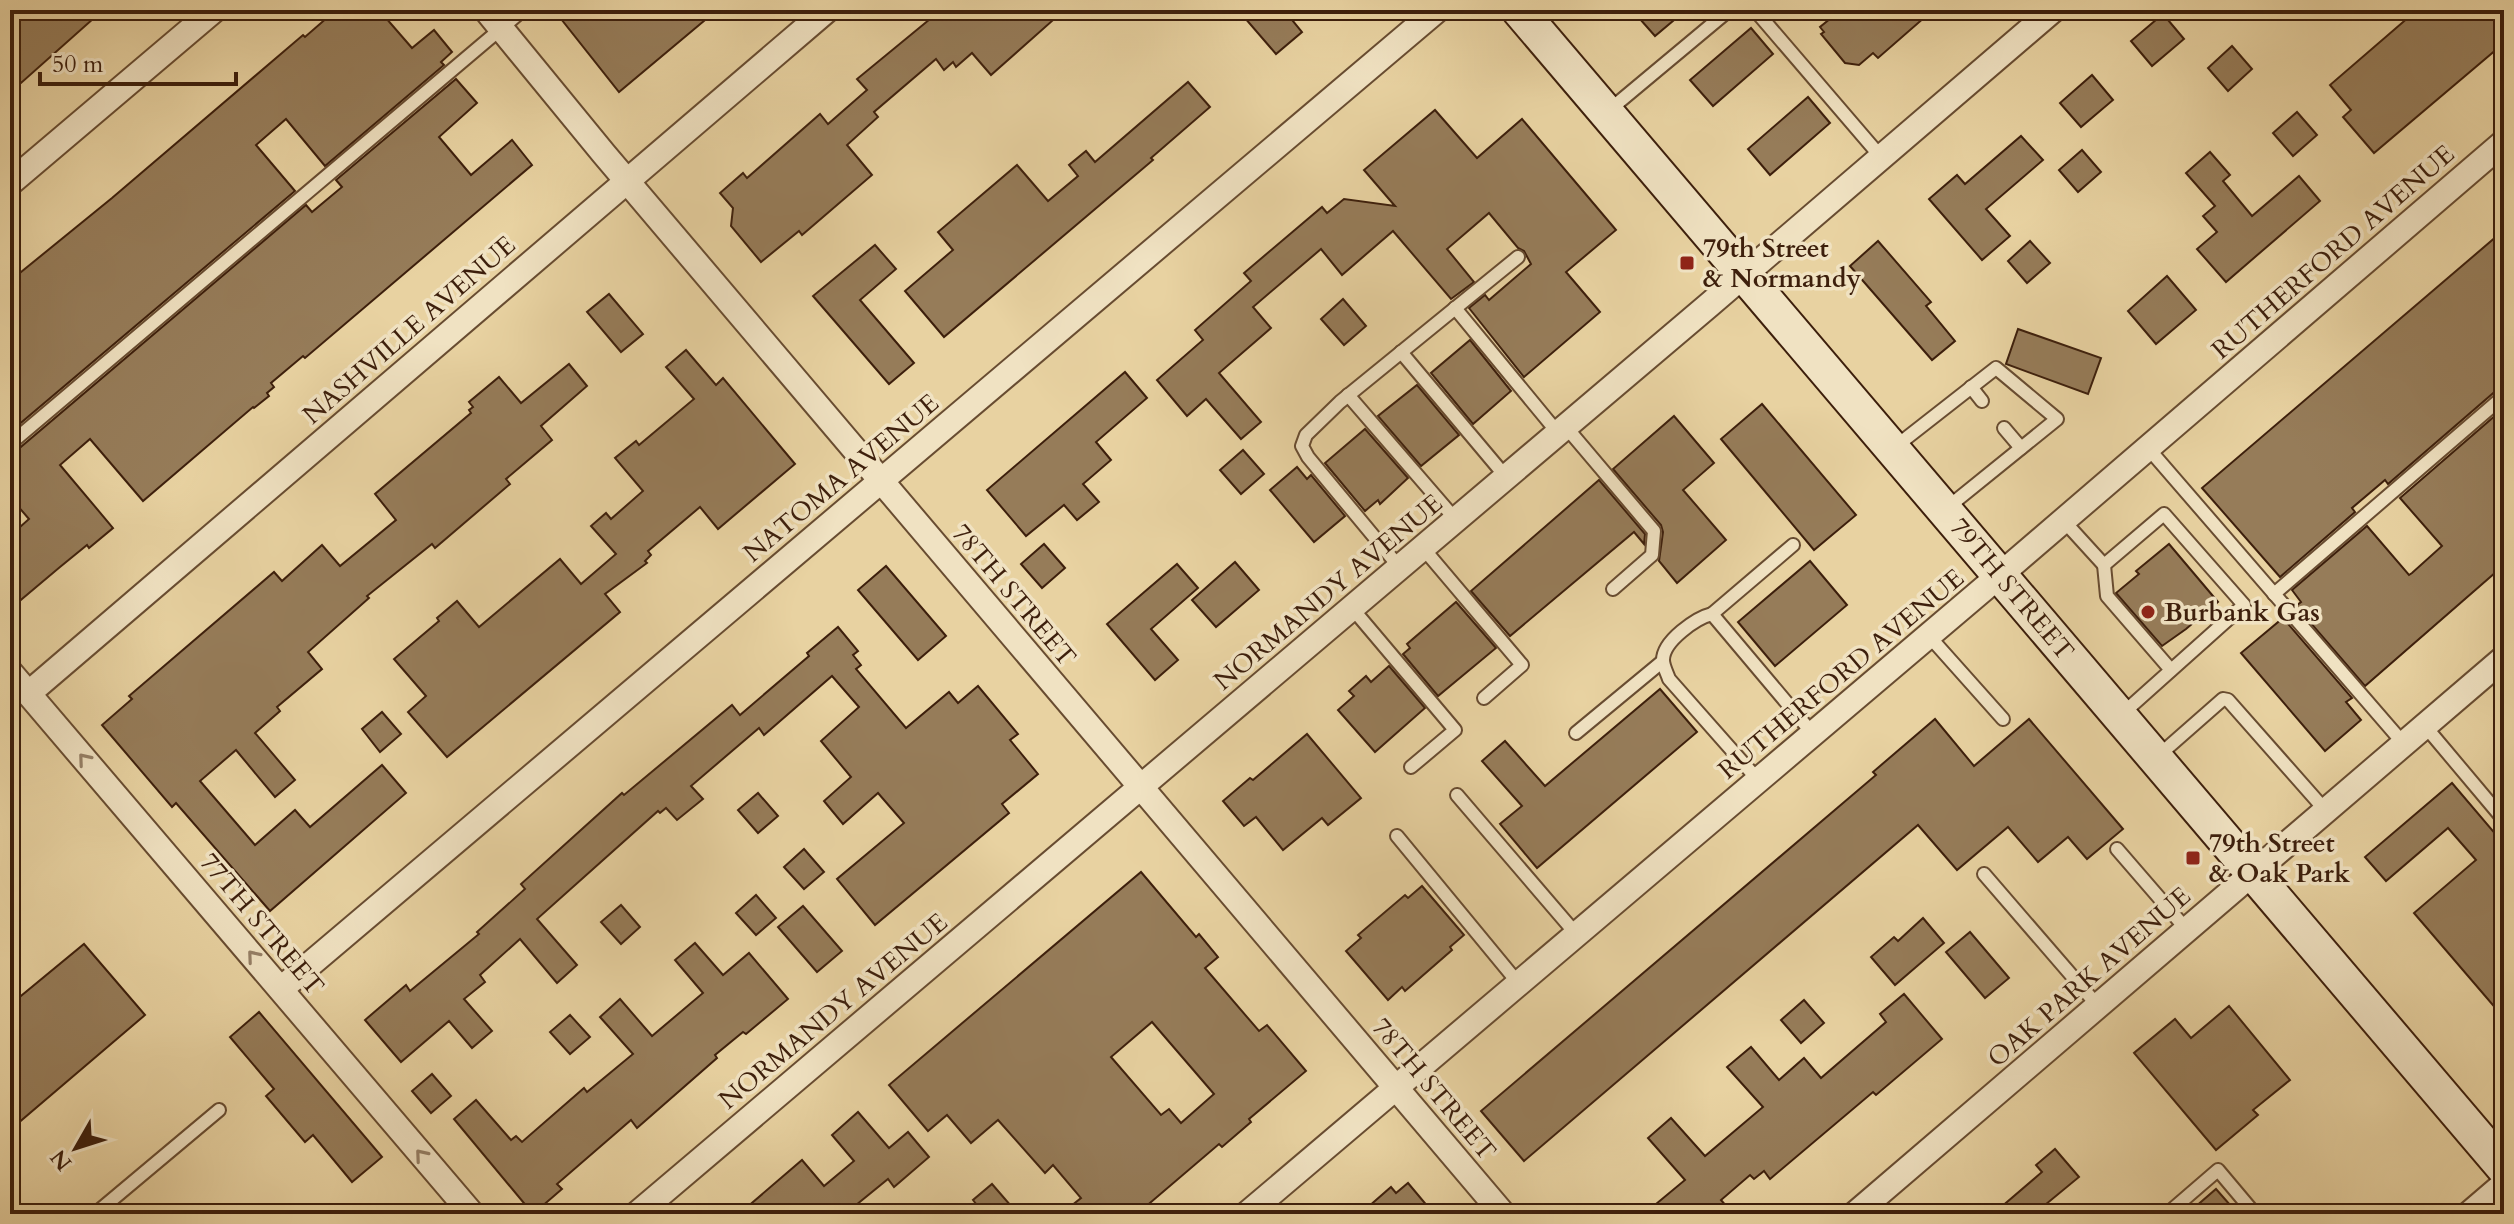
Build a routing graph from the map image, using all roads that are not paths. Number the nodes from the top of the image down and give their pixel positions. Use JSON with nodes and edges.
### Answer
{"nodes":[{"id":1,"x":214,"y":10,"type":"edge"},
{"id":2,"x":523,"y":10,"type":"edge"},
{"id":3,"x":827,"y":10,"type":"edge"},
{"id":4,"x":1437,"y":10,"type":"edge"},
{"id":5,"x":1519,"y":10,"type":"edge"},
{"id":6,"x":1739,"y":10,"type":"edge"},
{"id":7,"x":1755,"y":10,"type":"edge"},
{"id":8,"x":2053,"y":10,"type":"edge"},
{"id":9,"x":494,"y":19,"type":"edge"},
{"id":10,"x":1606,"y":112,"type":"junction"},
{"id":11,"x":2504,"y":142,"type":"edge"},
{"id":12,"x":1881,"y":157,"type":"junction"},
{"id":13,"x":627,"y":180,"type":"junction"},
{"id":14,"x":10,"y":183,"type":"edge"},
{"id":15,"x":1518,"y":257,"type":"dead end"},
{"id":16,"x":1745,"y":275,"type":"junction"},
{"id":17,"x":1455,"y":308,"type":"junction"},
{"id":18,"x":1401,"y":352,"type":"junction"},
{"id":19,"x":1971,"y":387,"type":"junction"},
{"id":20,"x":1348,"y":395,"type":"junction"},
{"id":21,"x":2504,"y":396,"type":"edge"},
{"id":22,"x":1982,"y":401,"type":"dead end"},
{"id":23,"x":2004,"y":428,"type":"dead end"},
{"id":24,"x":1562,"y":430,"type":"junction"},
{"id":25,"x":10,"y":444,"type":"edge"},
{"id":26,"x":2021,"y":448,"type":"junction"},
{"id":27,"x":2148,"y":448,"type":"junction"},
{"id":28,"x":1893,"y":449,"type":"junction"},
{"id":29,"x":1506,"y":477,"type":"junction"},
{"id":30,"x":881,"y":481,"type":"junction"},
{"id":31,"x":1944,"y":510,"type":"junction"},
{"id":32,"x":1456,"y":520,"type":"junction"},
{"id":33,"x":2063,"y":520,"type":"junction"},
{"id":34,"x":1793,"y":545,"type":"dead end"},
{"id":35,"x":1423,"y":548,"type":"junction"},
{"id":36,"x":2104,"y":565,"type":"junction"},
{"id":37,"x":1400,"y":568,"type":"junction"},
{"id":38,"x":2000,"y":575,"type":"junction"},
{"id":39,"x":1613,"y":589,"type":"dead end"},
{"id":40,"x":2274,"y":594,"type":"junction"},
{"id":41,"x":1352,"y":608,"type":"junction"},
{"id":42,"x":1712,"y":614,"type":"junction"},
{"id":43,"x":1929,"y":636,"type":"junction"},
{"id":44,"x":2504,"y":658,"type":"edge"},
{"id":45,"x":1663,"y":661,"type":"junction"},
{"id":46,"x":2171,"y":670,"type":"junction"},
{"id":47,"x":10,"y":672,"type":"edge"},
{"id":48,"x":29,"y":693,"type":"junction"},
{"id":49,"x":1484,"y":698,"type":"dead end"},
{"id":50,"x":2120,"y":716,"type":"junction"},
{"id":51,"x":2003,"y":719,"type":"dead end"},
{"id":52,"x":2425,"y":726,"type":"junction"},
{"id":53,"x":1576,"y":733,"type":"dead end"},
{"id":54,"x":1813,"y":734,"type":"junction"},
{"id":55,"x":2404,"y":744,"type":"junction"},
{"id":56,"x":2156,"y":758,"type":"junction"},
{"id":57,"x":1411,"y":767,"type":"dead end"},
{"id":58,"x":1759,"y":781,"type":"junction"},
{"id":59,"x":1141,"y":787,"type":"junction"},
{"id":60,"x":1457,"y":795,"type":"dead end"},
{"id":61,"x":2326,"y":811,"type":"junction"},
{"id":62,"x":2504,"y":820,"type":"edge"},
{"id":63,"x":1397,"y":836,"type":"dead end"},
{"id":64,"x":2117,"y":849,"type":"dead end"},
{"id":65,"x":2254,"y":873,"type":"junction"},
{"id":66,"x":1984,"y":874,"type":"dead end"},
{"id":67,"x":2187,"y":930,"type":"junction"},
{"id":68,"x":1577,"y":935,"type":"junction"},
{"id":69,"x":1519,"y":984,"type":"junction"},
{"id":70,"x":281,"y":989,"type":"junction"},
{"id":71,"x":2098,"y":1006,"type":"junction"},
{"id":72,"x":1396,"y":1088,"type":"junction"},
{"id":73,"x":219,"y":1110,"type":"dead end"},
{"id":74,"x":2504,"y":1168,"type":"edge"},
{"id":75,"x":2504,"y":1184,"type":"edge"},
{"id":76,"x":95,"y":1214,"type":"edge"},
{"id":77,"x":472,"y":1214,"type":"edge"},
{"id":78,"x":637,"y":1214,"type":"edge"},
{"id":79,"x":1247,"y":1214,"type":"edge"},
{"id":80,"x":1503,"y":1214,"type":"edge"},
{"id":81,"x":1855,"y":1214,"type":"edge"},
{"id":82,"x":2167,"y":1214,"type":"edge"},
{"id":83,"x":2255,"y":1214,"type":"edge"},
{"id":84,"x":2469,"y":1214,"type":"edge"}],
"edges":[{"from":1,"to":14,"type":"street"},
{"from":2,"to":9,"type":"lane"},
{"from":3,"to":13,"type":"street","name":"NASHVILLE AVENUE"},
{"from":4,"to":30,"type":"street","name":"NATOMA AVENUE"},
{"from":5,"to":10,"type":"main road","name":"79TH STREET"},
{"from":6,"to":10,"type":"lane"},
{"from":7,"to":12,"type":"lane"},
{"from":8,"to":12,"type":"street","name":"NORMANDY AVENUE"},
{"from":9,"to":13,"type":"street","name":"78TH STREET"},
{"from":9,"to":25,"type":"lane"},
{"from":10,"to":16,"type":"main road","name":"79TH STREET"},
{"from":11,"to":27,"type":"street","name":"RUTHERFORD AVENUE"},
{"from":12,"to":16,"type":"street","name":"NORMANDY AVENUE"},
{"from":13,"to":30,"type":"street","name":"78TH STREET"},
{"from":13,"to":48,"type":"street","name":"NASHVILLE AVENUE"},
{"from":15,"to":17,"type":"lane"},
{"from":16,"to":24,"type":"street","name":"NORMANDY AVENUE"},
{"from":16,"to":28,"type":"main road","name":"79TH STREET"},
{"from":17,"to":18,"type":"lane"},
{"from":17,"to":24,"type":"lane"},
{"from":18,"to":20,"type":"lane"},
{"from":18,"to":29,"type":"lane"},
{"from":19,"to":22,"type":"lane"},
{"from":19,"to":26,"type":"lane"},
{"from":19,"to":28,"type":"lane"},
{"from":20,"to":32,"type":"lane"},
{"from":20,"to":37,"type":"lane"},
{"from":21,"to":40,"type":"lane"},
{"from":23,"to":26,"type":"lane"},
{"from":24,"to":29,"type":"street","name":"NORMANDY AVENUE"},
{"from":24,"to":39,"type":"lane"},
{"from":26,"to":31,"type":"lane"},
{"from":27,"to":33,"type":"street","name":"RUTHERFORD AVENUE"},
{"from":27,"to":40,"type":"lane"},
{"from":28,"to":31,"type":"main road","name":"79TH STREET"},
{"from":29,"to":32,"type":"street","name":"NORMANDY AVENUE"},
{"from":30,"to":59,"type":"street","name":"78TH STREET"},
{"from":30,"to":70,"type":"street","name":"NATOMA AVENUE"},
{"from":31,"to":38,"type":"main road","name":"79TH STREET"},
{"from":32,"to":35,"type":"street","name":"NORMANDY AVENUE"},
{"from":33,"to":36,"type":"lane"},
{"from":33,"to":38,"type":"street","name":"RUTHERFORD AVENUE"},
{"from":34,"to":42,"type":"lane"},
{"from":35,"to":37,"type":"street","name":"NORMANDY AVENUE"},
{"from":35,"to":49,"type":"lane"},
{"from":36,"to":46,"type":"lane"},
{"from":36,"to":46,"type":"lane"},
{"from":37,"to":41,"type":"street","name":"NORMANDY AVENUE"},
{"from":38,"to":43,"type":"street","name":"RUTHERFORD AVENUE"},
{"from":38,"to":50,"type":"main road","name":"79TH STREET"},
{"from":40,"to":55,"type":"lane"},
{"from":41,"to":57,"type":"lane"},
{"from":41,"to":59,"type":"street","name":"NORMANDY AVENUE"},
{"from":42,"to":45,"type":"lane"},
{"from":42,"to":54,"type":"lane"},
{"from":43,"to":51,"type":"lane"},
{"from":43,"to":54,"type":"street","name":"RUTHERFORD AVENUE"},
{"from":44,"to":52,"type":"street","name":"OAK PARK AVENUE"},
{"from":45,"to":53,"type":"lane"},
{"from":45,"to":58,"type":"lane"},
{"from":46,"to":50,"type":"lane"},
{"from":47,"to":48,"type":"street","name":"77TH STREET"},
{"from":70,"to":48,"type":"street","name":"77TH STREET","one_way":true},
{"from":50,"to":56,"type":"main road","name":"79TH STREET"},
{"from":52,"to":55,"type":"street","name":"OAK PARK AVENUE"},
{"from":52,"to":62,"type":"lane"},
{"from":54,"to":58,"type":"street","name":"RUTHERFORD AVENUE"},
{"from":55,"to":61,"type":"street","name":"OAK PARK AVENUE"},
{"from":56,"to":61,"type":"lane"},
{"from":56,"to":65,"type":"main road","name":"79TH STREET"},
{"from":58,"to":68,"type":"street","name":"RUTHERFORD AVENUE"},
{"from":59,"to":72,"type":"street","name":"78TH STREET"},
{"from":59,"to":78,"type":"street","name":"NORMANDY AVENUE"},
{"from":60,"to":68,"type":"lane"},
{"from":61,"to":65,"type":"street","name":"OAK PARK AVENUE"},
{"from":63,"to":69,"type":"lane"},
{"from":64,"to":67,"type":"lane"},
{"from":65,"to":67,"type":"street","name":"OAK PARK AVENUE"},
{"from":65,"to":74,"type":"main road","name":"79TH STREET"},
{"from":66,"to":71,"type":"lane"},
{"from":67,"to":71,"type":"street","name":"OAK PARK AVENUE"},
{"from":68,"to":69,"type":"street","name":"RUTHERFORD AVENUE"},
{"from":69,"to":72,"type":"street","name":"RUTHERFORD AVENUE"},
{"from":77,"to":70,"type":"street","name":"77TH STREET","one_way":true},
{"from":71,"to":81,"type":"street","name":"OAK PARK AVENUE"},
{"from":72,"to":79,"type":"street","name":"RUTHERFORD AVENUE"},
{"from":72,"to":80,"type":"street","name":"78TH STREET"},
{"from":73,"to":76,"type":"lane"},
{"from":75,"to":84,"type":"street"},
{"from":82,"to":83,"type":"lane"}]}
